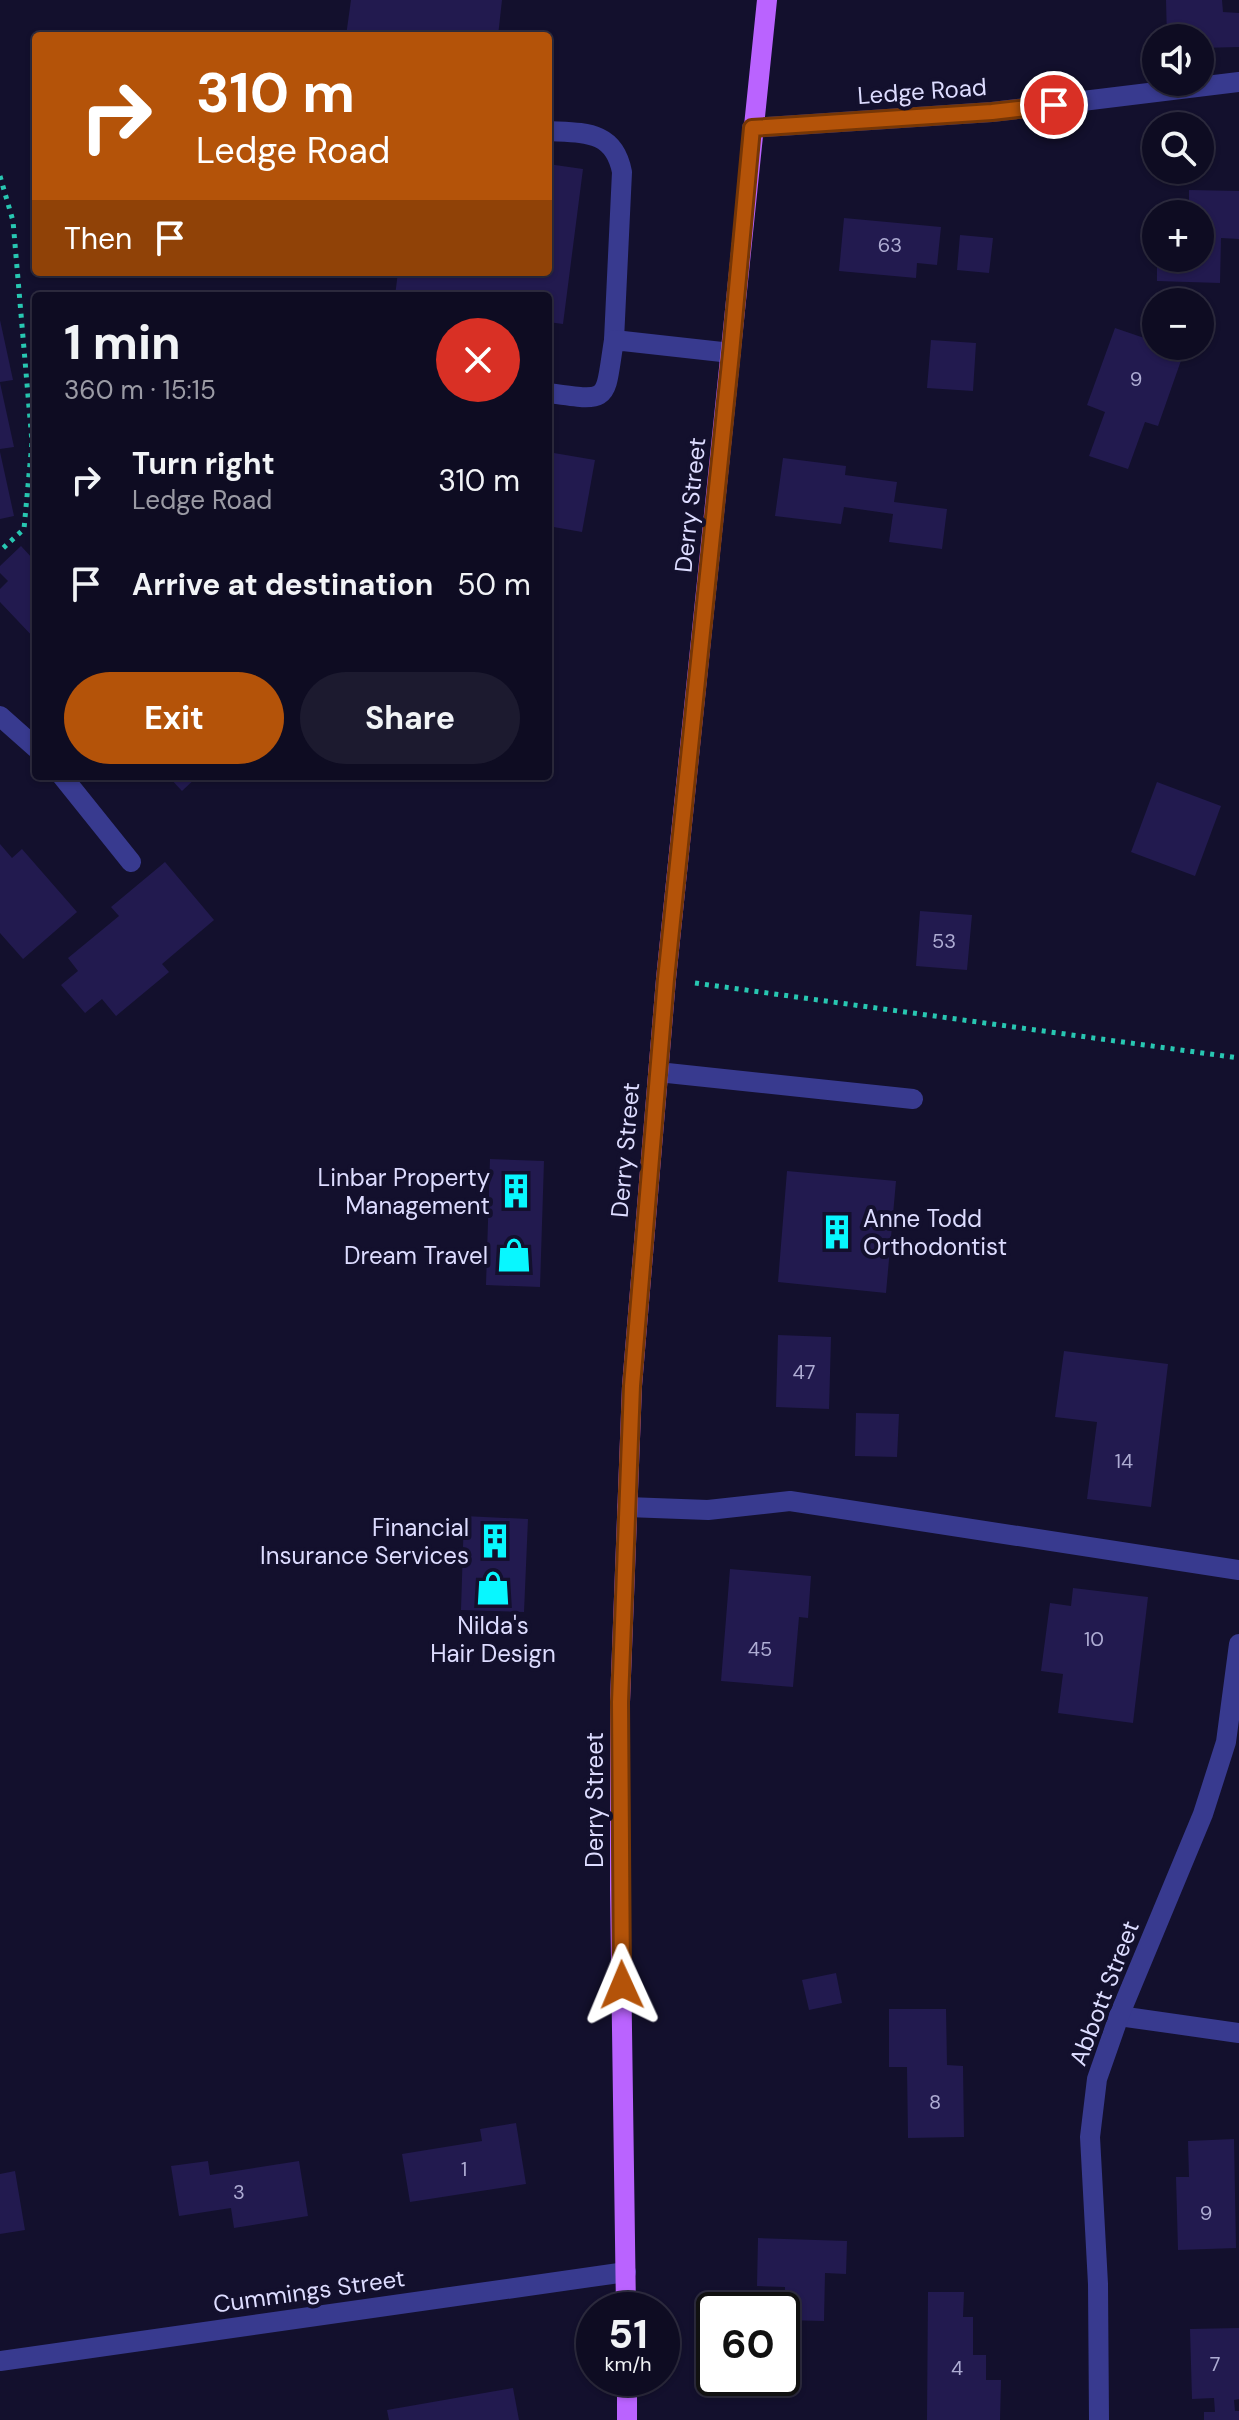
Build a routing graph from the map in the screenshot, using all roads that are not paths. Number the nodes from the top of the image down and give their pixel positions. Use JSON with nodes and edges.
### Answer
{"nodes":[{"id":1,"x":767,"y":0,"type":"edge"},
{"id":2,"x":1239,"y":82,"type":"edge"},
{"id":3,"x":752,"y":128,"type":"junction"},
{"id":4,"x":552,"y":131,"type":"edge"},
{"id":5,"x":614,"y":340,"type":"junction"},
{"id":6,"x":731,"y":353,"type":"junction"},
{"id":7,"x":552,"y":394,"type":"edge"},
{"id":8,"x":0,"y":716,"type":"edge"},
{"id":9,"x":32,"y":744,"type":"edge"},
{"id":10,"x":65,"y":780,"type":"edge"},
{"id":11,"x":131,"y":862,"type":"dead end"},
{"id":12,"x":658,"y":1072,"type":"junction"},
{"id":13,"x":913,"y":1099,"type":"dead end"},
{"id":14,"x":627,"y":1507,"type":"junction"},
{"id":15,"x":1239,"y":1570,"type":"edge"},
{"id":16,"x":1239,"y":1644,"type":"edge"},
{"id":17,"x":1119,"y":2016,"type":"junction"},
{"id":18,"x":1239,"y":2033,"type":"edge"},
{"id":19,"x":626,"y":2272,"type":"junction"},
{"id":20,"x":626,"y":2292,"type":"edge"},
{"id":21,"x":0,"y":2361,"type":"edge"},
{"id":22,"x":627,"y":2396,"type":"edge"},
{"id":23,"x":627,"y":2420,"type":"edge"},
{"id":24,"x":1099,"y":2420,"type":"edge"}],
"edges":[{"from":1,"to":3,"type":"main road","name":"Derry Street"},
{"from":2,"to":3,"type":"street","name":"Ledge Road"},
{"from":3,"to":6,"type":"main road","name":"Derry Street"},
{"from":4,"to":5,"type":"street"},
{"from":5,"to":6,"type":"street"},
{"from":5,"to":7,"type":"street"},
{"from":6,"to":12,"type":"main road","name":"Derry Street"},
{"from":8,"to":9,"type":"street"},
{"from":10,"to":11,"type":"street"},
{"from":12,"to":13,"type":"street"},
{"from":12,"to":14,"type":"main road","name":"Derry Street"},
{"from":14,"to":15,"type":"street"},
{"from":14,"to":19,"type":"main road","name":"Derry Street"},
{"from":16,"to":17,"type":"street","name":"Abbott Street"},
{"from":17,"to":18,"type":"street"},
{"from":17,"to":24,"type":"street","name":"Abbott Street"},
{"from":19,"to":20,"type":"main road","name":"Derry Street"},
{"from":19,"to":21,"type":"street","name":"Cummings Street"},
{"from":22,"to":23,"type":"main road"}]}
